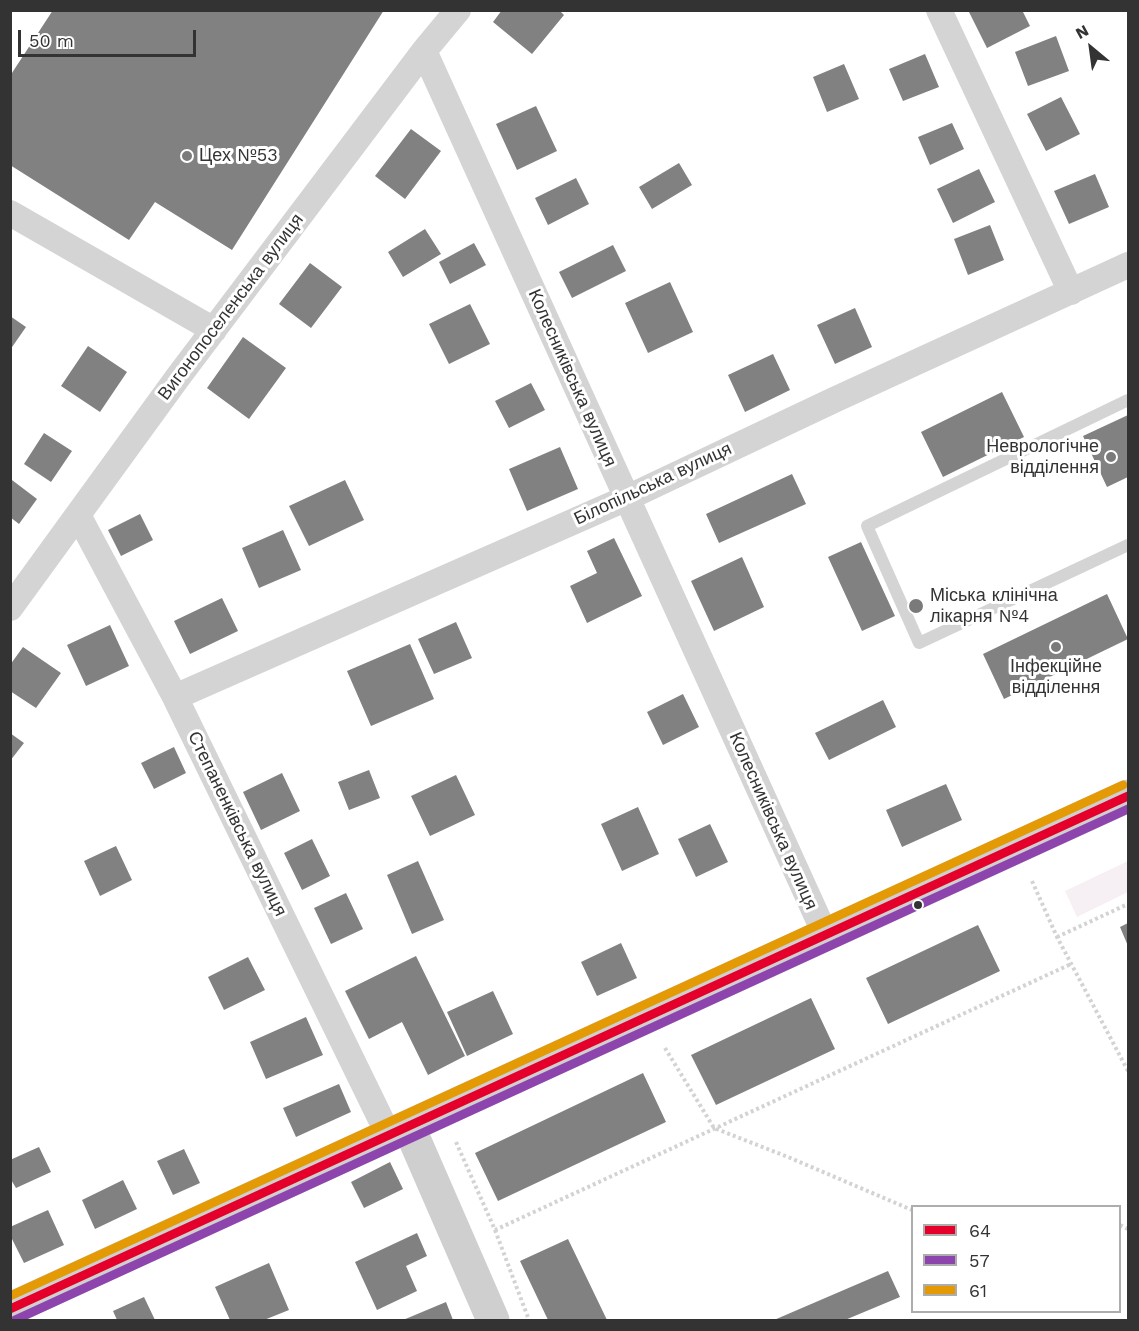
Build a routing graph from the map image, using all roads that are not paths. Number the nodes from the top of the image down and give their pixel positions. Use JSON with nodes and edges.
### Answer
{"nodes":[{"id":1,"x":458,"y":10,"type":"edge"},
{"id":2,"x":939,"y":10,"type":"edge"},
{"id":3,"x":424,"y":51,"type":"junction"},
{"id":4,"x":10,"y":213,"type":"edge"},
{"id":5,"x":1128,"y":265,"type":"edge"},
{"id":6,"x":1071,"y":292,"type":"junction"},
{"id":7,"x":214,"y":330,"type":"junction"},
{"id":8,"x":1128,"y":400,"type":"edge"},
{"id":9,"x":627,"y":498,"type":"junction"},
{"id":10,"x":78,"y":515,"type":"junction"},
{"id":11,"x":1128,"y":545,"type":"edge"},
{"id":12,"x":10,"y":608,"type":"edge"},
{"id":13,"x":175,"y":697,"type":"junction"},
{"id":14,"x":1128,"y":796,"type":"edge"},
{"id":15,"x":825,"y":934,"type":"junction"},
{"id":16,"x":399,"y":1131,"type":"junction"},
{"id":17,"x":10,"y":1309,"type":"edge"},
{"id":18,"x":494,"y":1320,"type":"edge"}],
"edges":[{"from":1,"to":3,"type":"street","name":"Вигонопоселенська вулиця"},
{"from":2,"to":6,"type":"street"},
{"from":3,"to":7,"type":"street","name":"Вигонопоселенська вулиця"},
{"from":3,"to":9,"type":"street","name":"Колесниківська вулиця"},
{"from":4,"to":7,"type":"street"},
{"from":5,"to":6,"type":"street","name":"Білопільська вулиця"},
{"from":6,"to":9,"type":"street","name":"Білопільська вулиця"},
{"from":7,"to":10,"type":"street","name":"Вигонопоселенська вулиця"},
{"from":8,"to":11,"type":"lane"},
{"from":9,"to":13,"type":"street","name":"Білопільська вулиця"},
{"from":9,"to":15,"type":"street","name":"Колесниківська вулиця"},
{"from":10,"to":12,"type":"street","name":"Вигонопоселенська вулиця"},
{"from":10,"to":13,"type":"street","name":"Степаненківська вулиця"},
{"from":13,"to":16,"type":"street","name":"Степаненківська вулиця"},
{"from":14,"to":15,"type":"main road"},
{"from":15,"to":16,"type":"main road"},
{"from":16,"to":17,"type":"main road"},
{"from":16,"to":18,"type":"main road","name":"Степаненківська вулиця"}]}
